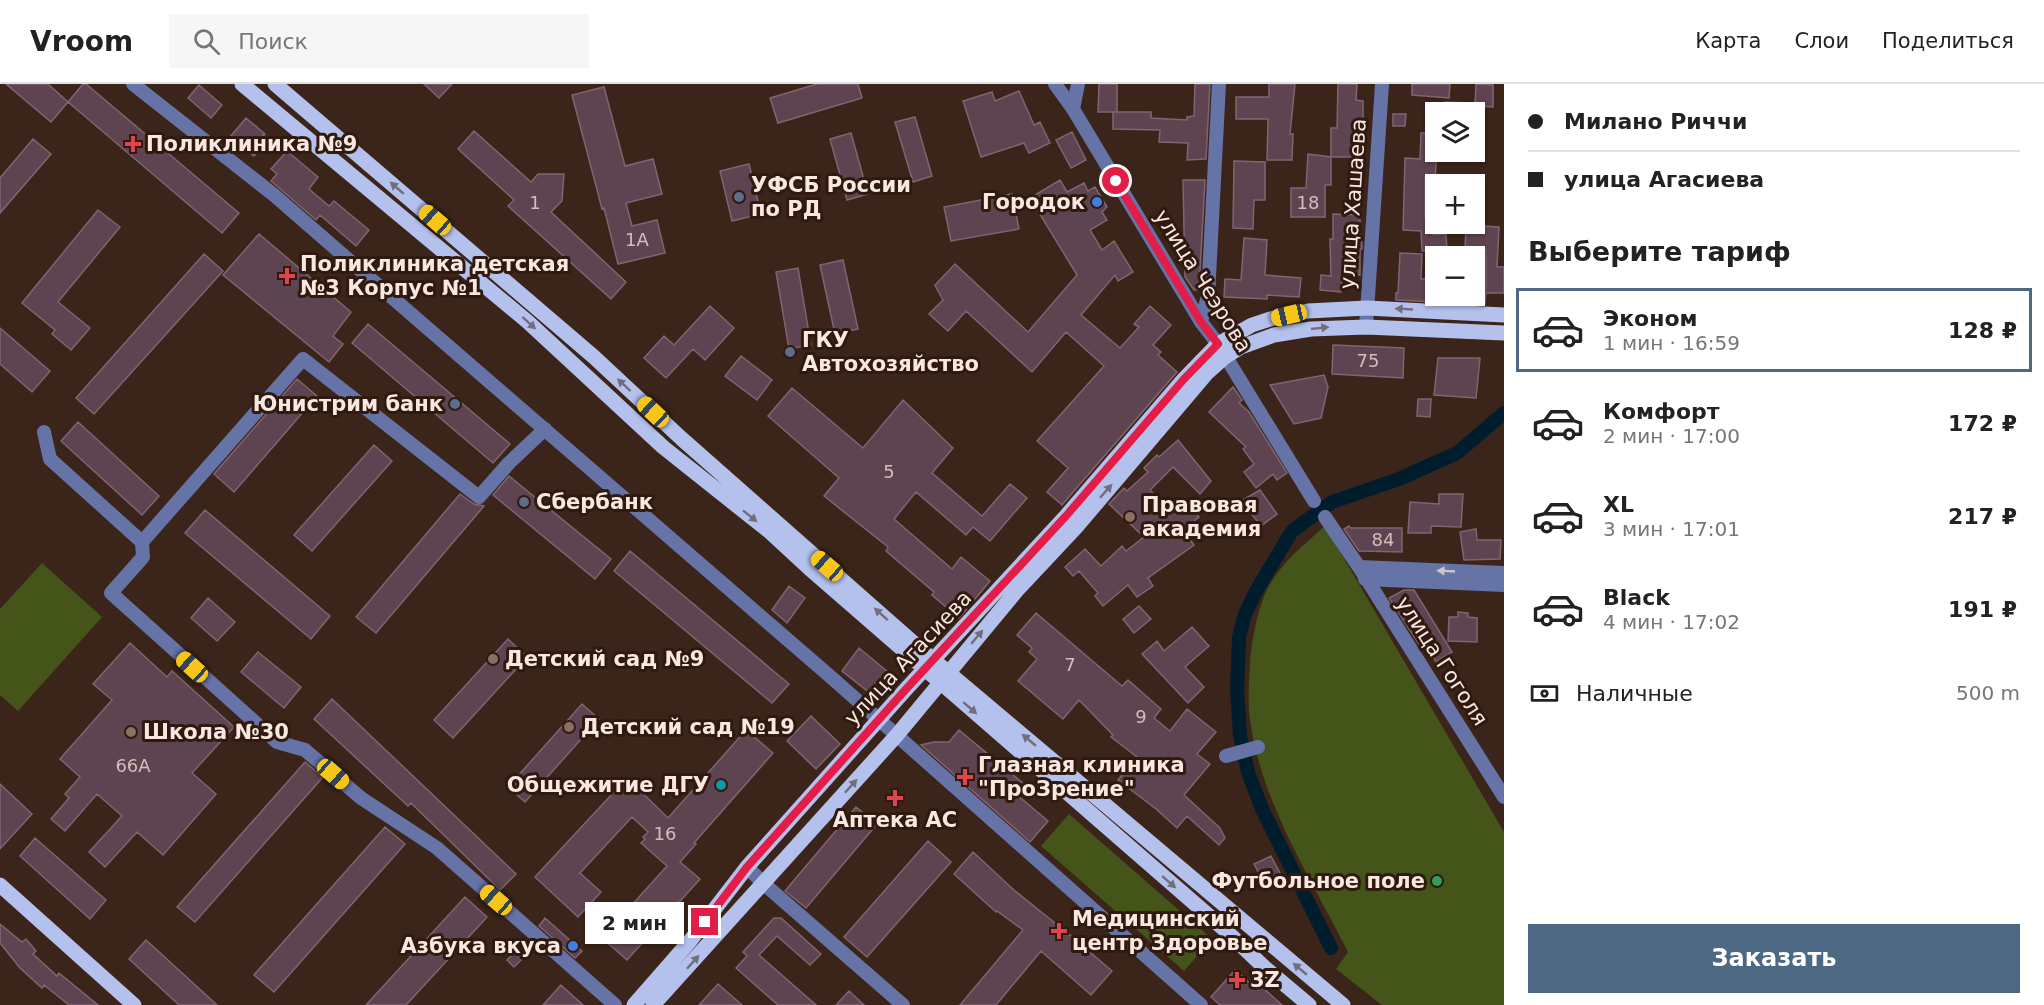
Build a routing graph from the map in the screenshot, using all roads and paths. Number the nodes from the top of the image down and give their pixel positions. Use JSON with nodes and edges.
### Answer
{"nodes":[{"id":1,"x":133,"y":84,"type":"edge"},
{"id":2,"x":242,"y":84,"type":"edge"},
{"id":3,"x":275,"y":84,"type":"edge"},
{"id":4,"x":1055,"y":84,"type":"edge"},
{"id":5,"x":1078,"y":84,"type":"edge"},
{"id":6,"x":1219,"y":84,"type":"edge"},
{"id":7,"x":1382,"y":84,"type":"edge"},
{"id":8,"x":1073,"y":109,"type":"junction"},
{"id":9,"x":1367,"y":308,"type":"junction"},
{"id":10,"x":1504,"y":315,"type":"edge"},
{"id":11,"x":1201,"y":322,"type":"junction"},
{"id":12,"x":1366,"y":327,"type":"junction"},
{"id":13,"x":1504,"y":333,"type":"edge"},
{"id":14,"x":1221,"y":350,"type":"junction"},
{"id":15,"x":545,"y":429,"type":"junction"},
{"id":16,"x":44,"y":432,"type":"dead end"},
{"id":17,"x":1314,"y":501,"type":"dead end"},
{"id":18,"x":1325,"y":517,"type":"dead end"},
{"id":19,"x":142,"y":542,"type":"junction"},
{"id":20,"x":1362,"y":573,"type":"junction"},
{"id":21,"x":1504,"y":573,"type":"edge"},
{"id":22,"x":1504,"y":585,"type":"edge"},
{"id":23,"x":930,"y":665,"type":"junction"},
{"id":24,"x":944,"y":677,"type":"junction"},
{"id":25,"x":879,"y":720,"type":"junction"},
{"id":26,"x":897,"y":735,"type":"junction"},
{"id":27,"x":1258,"y":747,"type":"dead end"},
{"id":28,"x":1226,"y":756,"type":"dead end"},
{"id":29,"x":1504,"y":797,"type":"edge"},
{"id":30,"x":747,"y":867,"type":"junction"},
{"id":31,"x":763,"y":882,"type":"junction"},
{"id":32,"x":0,"y":885,"type":"edge"},
{"id":33,"x":134,"y":1005,"type":"edge"},
{"id":34,"x":615,"y":1005,"type":"edge"},
{"id":35,"x":633,"y":1005,"type":"edge"},
{"id":36,"x":653,"y":1005,"type":"edge"},
{"id":37,"x":903,"y":1005,"type":"edge"},
{"id":38,"x":1201,"y":1005,"type":"edge"},
{"id":39,"x":1309,"y":1005,"type":"edge"},
{"id":40,"x":1343,"y":1005,"type":"edge"}],
"edges":[{"from":1,"to":15,"type":"street"},
{"from":2,"to":23,"type":"main road","one_way":true},
{"from":23,"to":3,"type":"main road","one_way":true},
{"from":4,"to":8,"type":"street","name":"улица Чеэрова"},
{"from":5,"to":8,"type":"street"},
{"from":6,"to":11,"type":"street"},
{"from":7,"to":9,"type":"street","name":"улица Хашаева"},
{"from":8,"to":11,"type":"street","name":"улица Чеэрова"},
{"from":10,"to":9,"type":"main road","one_way":true},
{"from":9,"to":12,"type":"street","name":"улица Хашаева"},
{"from":9,"to":14,"type":"main road"},
{"from":11,"to":14,"type":"street","name":"улица Чеэрова"},
{"from":12,"to":13,"type":"main road"},
{"from":14,"to":12,"type":"main road","one_way":true},
{"from":14,"to":17,"type":"street","name":"улица Чеэрова"},
{"from":14,"to":23,"type":"main road","name":"улица Агасиева"},
{"from":24,"to":14,"type":"main road","name":"улица Агасиева","one_way":true},
{"from":15,"to":19,"type":"street"},
{"from":15,"to":25,"type":"street"},
{"from":16,"to":19,"type":"street"},
{"from":18,"to":20,"type":"street","name":"улица Гоголя"},
{"from":19,"to":34,"type":"street"},
{"from":21,"to":20,"type":"street","one_way":true},
{"from":20,"to":22,"type":"street"},
{"from":20,"to":29,"type":"street","name":"улица Гоголя"},
{"from":23,"to":24,"type":"main road"},
{"from":23,"to":25,"type":"main road","name":"улица Агасиева"},
{"from":24,"to":26,"type":"main road","name":"улица Агасиева"},
{"from":24,"to":39,"type":"main road","one_way":true},
{"from":40,"to":24,"type":"main road","one_way":true},
{"from":25,"to":26,"type":"street"},
{"from":25,"to":30,"type":"main road","name":"улица Агасиева"},
{"from":31,"to":26,"type":"main road","name":"улица Агасиева","one_way":true},
{"from":26,"to":38,"type":"street"},
{"from":27,"to":28,"type":"street"},
{"from":30,"to":31,"type":"street"},
{"from":30,"to":35,"type":"main road","name":"улица Агасиева"},
{"from":36,"to":31,"type":"main road","name":"улица Агасиева","one_way":true},
{"from":31,"to":37,"type":"street"},
{"from":32,"to":33,"type":"main road"}]}
